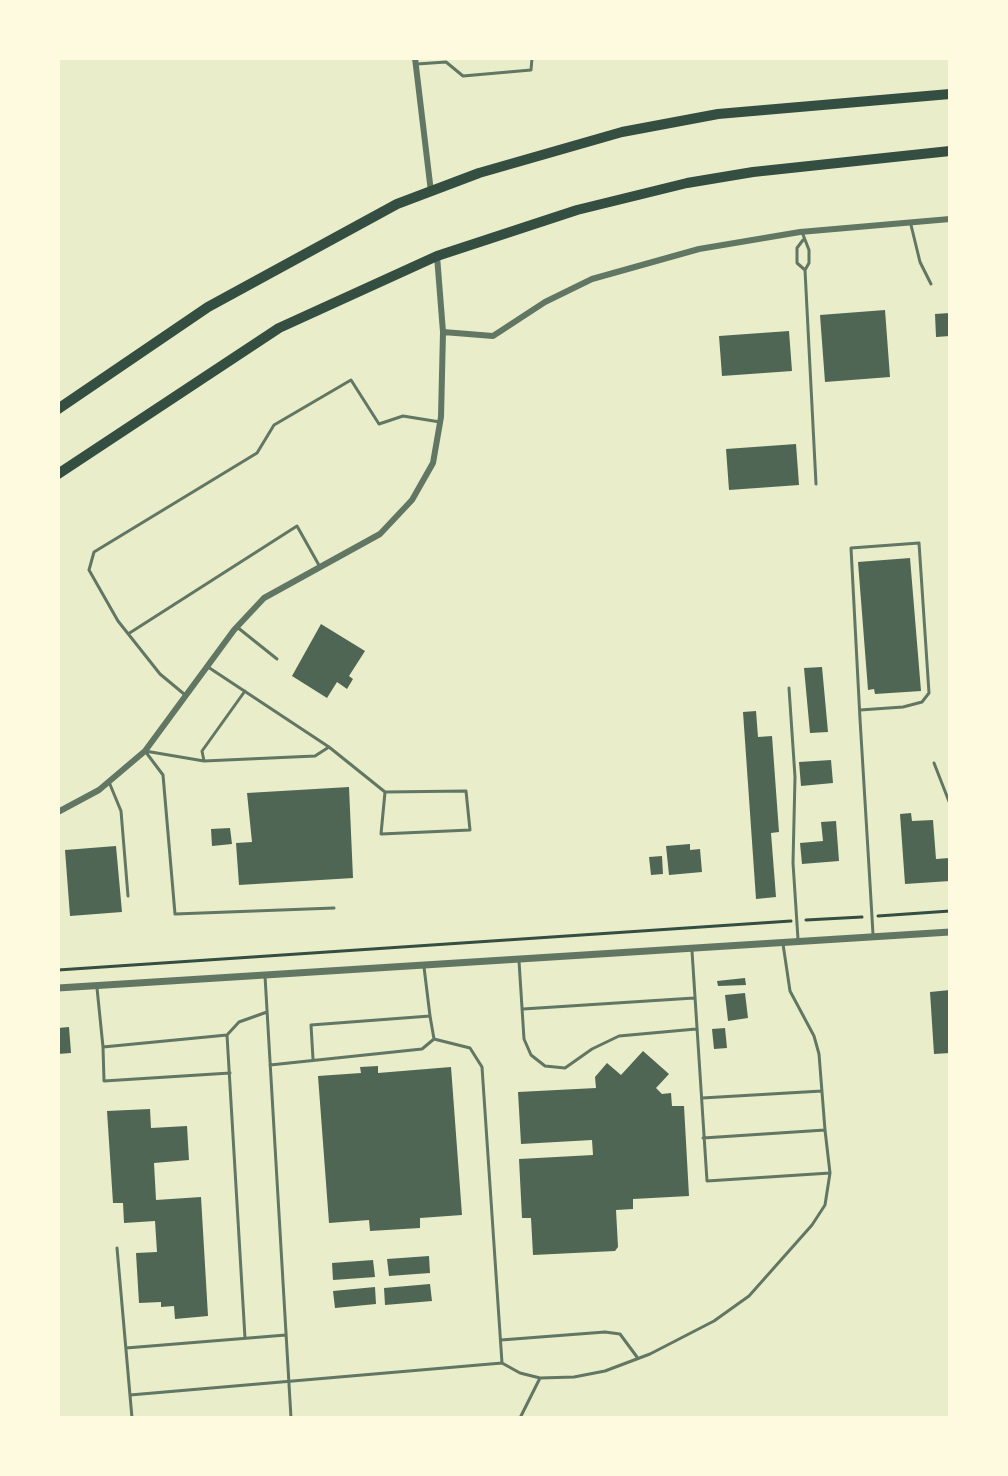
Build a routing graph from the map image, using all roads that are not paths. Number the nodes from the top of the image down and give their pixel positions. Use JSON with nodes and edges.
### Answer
{"nodes":[{"id":1,"x":532,"y":58,"type":"edge"},
{"id":2,"x":416,"y":61,"type":"edge"},
{"id":3,"x":950,"y":94,"type":"edge"},
{"id":4,"x":950,"y":151,"type":"edge"},
{"id":5,"x":431,"y":192,"type":"junction"},
{"id":6,"x":950,"y":219,"type":"edge"},
{"id":7,"x":910,"y":221,"type":"junction"},
{"id":8,"x":802,"y":236,"type":"junction"},
{"id":9,"x":437,"y":256,"type":"junction"},
{"id":10,"x":805,"y":270,"type":"junction"},
{"id":11,"x":931,"y":284,"type":"dead end"},
{"id":12,"x":443,"y":332,"type":"junction"},
{"id":13,"x":58,"y":409,"type":"edge"},
{"id":14,"x":441,"y":422,"type":"junction"},
{"id":15,"x":58,"y":474,"type":"edge"},
{"id":16,"x":816,"y":484,"type":"dead end"},
{"id":17,"x":320,"y":567,"type":"junction"},
{"id":18,"x":237,"y":627,"type":"junction"},
{"id":19,"x":128,"y":634,"type":"junction"},
{"id":20,"x":277,"y":659,"type":"dead end"},
{"id":21,"x":208,"y":667,"type":"junction"},
{"id":22,"x":789,"y":688,"type":"dead end"},
{"id":23,"x":245,"y":691,"type":"junction"},
{"id":24,"x":187,"y":697,"type":"junction"},
{"id":25,"x":860,"y":710,"type":"junction"},
{"id":26,"x":329,"y":747,"type":"junction"},
{"id":27,"x":145,"y":751,"type":"junction"},
{"id":28,"x":204,"y":761,"type":"junction"},
{"id":29,"x":934,"y":763,"type":"dead end"},
{"id":30,"x":109,"y":782,"type":"junction"},
{"id":31,"x":385,"y":792,"type":"junction"},
{"id":32,"x":950,"y":804,"type":"edge"},
{"id":33,"x":58,"y":812,"type":"edge"},
{"id":34,"x":128,"y":896,"type":"dead end"},
{"id":35,"x":334,"y":908,"type":"dead end"},
{"id":36,"x":950,"y":932,"type":"edge"},
{"id":37,"x":873,"y":937,"type":"junction"},
{"id":38,"x":798,"y":942,"type":"junction"},
{"id":39,"x":783,"y":943,"type":"junction"},
{"id":40,"x":692,"y":950,"type":"junction"},
{"id":41,"x":519,"y":961,"type":"junction"},
{"id":42,"x":424,"y":967,"type":"junction"},
{"id":43,"x":265,"y":976,"type":"junction"},
{"id":44,"x":97,"y":986,"type":"junction"},
{"id":45,"x":58,"y":988,"type":"edge"},
{"id":46,"x":694,"y":998,"type":"junction"},
{"id":47,"x":523,"y":1009,"type":"junction"},
{"id":48,"x":267,"y":1012,"type":"junction"},
{"id":49,"x":430,"y":1016,"type":"junction"},
{"id":50,"x":696,"y":1029,"type":"junction"},
{"id":51,"x":227,"y":1035,"type":"junction"},
{"id":52,"x":434,"y":1039,"type":"junction"},
{"id":53,"x":103,"y":1047,"type":"junction"},
{"id":54,"x":313,"y":1059,"type":"junction"},
{"id":55,"x":270,"y":1065,"type":"junction"},
{"id":56,"x":230,"y":1073,"type":"junction"},
{"id":57,"x":822,"y":1091,"type":"junction"},
{"id":58,"x":700,"y":1098,"type":"junction"},
{"id":59,"x":825,"y":1130,"type":"junction"},
{"id":60,"x":703,"y":1138,"type":"junction"},
{"id":61,"x":830,"y":1173,"type":"junction"},
{"id":62,"x":117,"y":1248,"type":"dead end"},
{"id":63,"x":286,"y":1335,"type":"junction"},
{"id":64,"x":245,"y":1338,"type":"junction"},
{"id":65,"x":501,"y":1340,"type":"junction"},
{"id":66,"x":126,"y":1348,"type":"junction"},
{"id":67,"x":638,"y":1358,"type":"junction"},
{"id":68,"x":502,"y":1363,"type":"junction"},
{"id":69,"x":540,"y":1378,"type":"junction"},
{"id":70,"x":288,"y":1380,"type":"junction"},
{"id":71,"x":130,"y":1395,"type":"junction"},
{"id":72,"x":132,"y":1418,"type":"edge"},
{"id":73,"x":291,"y":1418,"type":"edge"},
{"id":74,"x":520,"y":1418,"type":"edge"}],
"edges":[{"from":1,"to":2,"type":"lane"},
{"from":2,"to":5,"type":"street"},
{"from":3,"to":5,"type":"highway"},
{"from":4,"to":9,"type":"highway"},
{"from":5,"to":13,"type":"highway"},
{"from":6,"to":7,"type":"street"},
{"from":7,"to":8,"type":"street"},
{"from":7,"to":11,"type":"lane"},
{"from":8,"to":10,"type":"lane"},
{"from":8,"to":10,"type":"lane"},
{"from":8,"to":12,"type":"street"},
{"from":9,"to":12,"type":"street"},
{"from":9,"to":15,"type":"highway"},
{"from":10,"to":16,"type":"lane"},
{"from":12,"to":14,"type":"street"},
{"from":14,"to":17,"type":"street"},
{"from":14,"to":19,"type":"lane"},
{"from":17,"to":18,"type":"street"},
{"from":17,"to":19,"type":"lane"},
{"from":18,"to":20,"type":"lane"},
{"from":18,"to":21,"type":"street"},
{"from":19,"to":24,"type":"lane"},
{"from":21,"to":23,"type":"lane"},
{"from":21,"to":24,"type":"street"},
{"from":22,"to":38,"type":"lane"},
{"from":23,"to":26,"type":"lane"},
{"from":23,"to":28,"type":"lane"},
{"from":24,"to":27,"type":"street"},
{"from":25,"to":25,"type":"lane"},
{"from":25,"to":37,"type":"lane"},
{"from":26,"to":28,"type":"lane"},
{"from":26,"to":31,"type":"lane"},
{"from":27,"to":28,"type":"lane"},
{"from":27,"to":30,"type":"street"},
{"from":27,"to":35,"type":"lane"},
{"from":29,"to":32,"type":"lane"},
{"from":30,"to":33,"type":"street"},
{"from":30,"to":34,"type":"lane"},
{"from":31,"to":31,"type":"lane"},
{"from":36,"to":37,"type":"street"},
{"from":37,"to":38,"type":"street"},
{"from":38,"to":39,"type":"street"},
{"from":39,"to":40,"type":"street"},
{"from":39,"to":57,"type":"lane"},
{"from":40,"to":41,"type":"street"},
{"from":40,"to":46,"type":"lane"},
{"from":41,"to":42,"type":"street"},
{"from":41,"to":47,"type":"lane"},
{"from":42,"to":43,"type":"street"},
{"from":42,"to":49,"type":"lane"},
{"from":43,"to":44,"type":"street"},
{"from":43,"to":48,"type":"lane"},
{"from":44,"to":45,"type":"street"},
{"from":44,"to":53,"type":"lane"},
{"from":46,"to":47,"type":"lane"},
{"from":46,"to":50,"type":"lane"},
{"from":47,"to":50,"type":"lane"},
{"from":48,"to":51,"type":"lane"},
{"from":48,"to":55,"type":"lane"},
{"from":49,"to":52,"type":"lane"},
{"from":49,"to":54,"type":"lane"},
{"from":50,"to":58,"type":"lane"},
{"from":51,"to":53,"type":"lane"},
{"from":51,"to":56,"type":"lane"},
{"from":52,"to":54,"type":"lane"},
{"from":52,"to":65,"type":"lane"},
{"from":53,"to":56,"type":"lane"},
{"from":54,"to":55,"type":"lane"},
{"from":55,"to":63,"type":"lane"},
{"from":56,"to":64,"type":"lane"},
{"from":57,"to":58,"type":"lane"},
{"from":57,"to":59,"type":"lane"},
{"from":58,"to":60,"type":"lane"},
{"from":59,"to":60,"type":"lane"},
{"from":59,"to":61,"type":"lane"},
{"from":60,"to":61,"type":"lane"},
{"from":61,"to":67,"type":"lane"},
{"from":62,"to":66,"type":"lane"},
{"from":63,"to":64,"type":"lane"},
{"from":63,"to":70,"type":"lane"},
{"from":64,"to":66,"type":"lane"},
{"from":65,"to":67,"type":"lane"},
{"from":65,"to":68,"type":"lane"},
{"from":66,"to":71,"type":"lane"},
{"from":67,"to":69,"type":"lane"},
{"from":68,"to":69,"type":"lane"},
{"from":68,"to":70,"type":"lane"},
{"from":69,"to":74,"type":"lane"},
{"from":70,"to":71,"type":"lane"},
{"from":70,"to":73,"type":"lane"},
{"from":71,"to":72,"type":"lane"}]}
